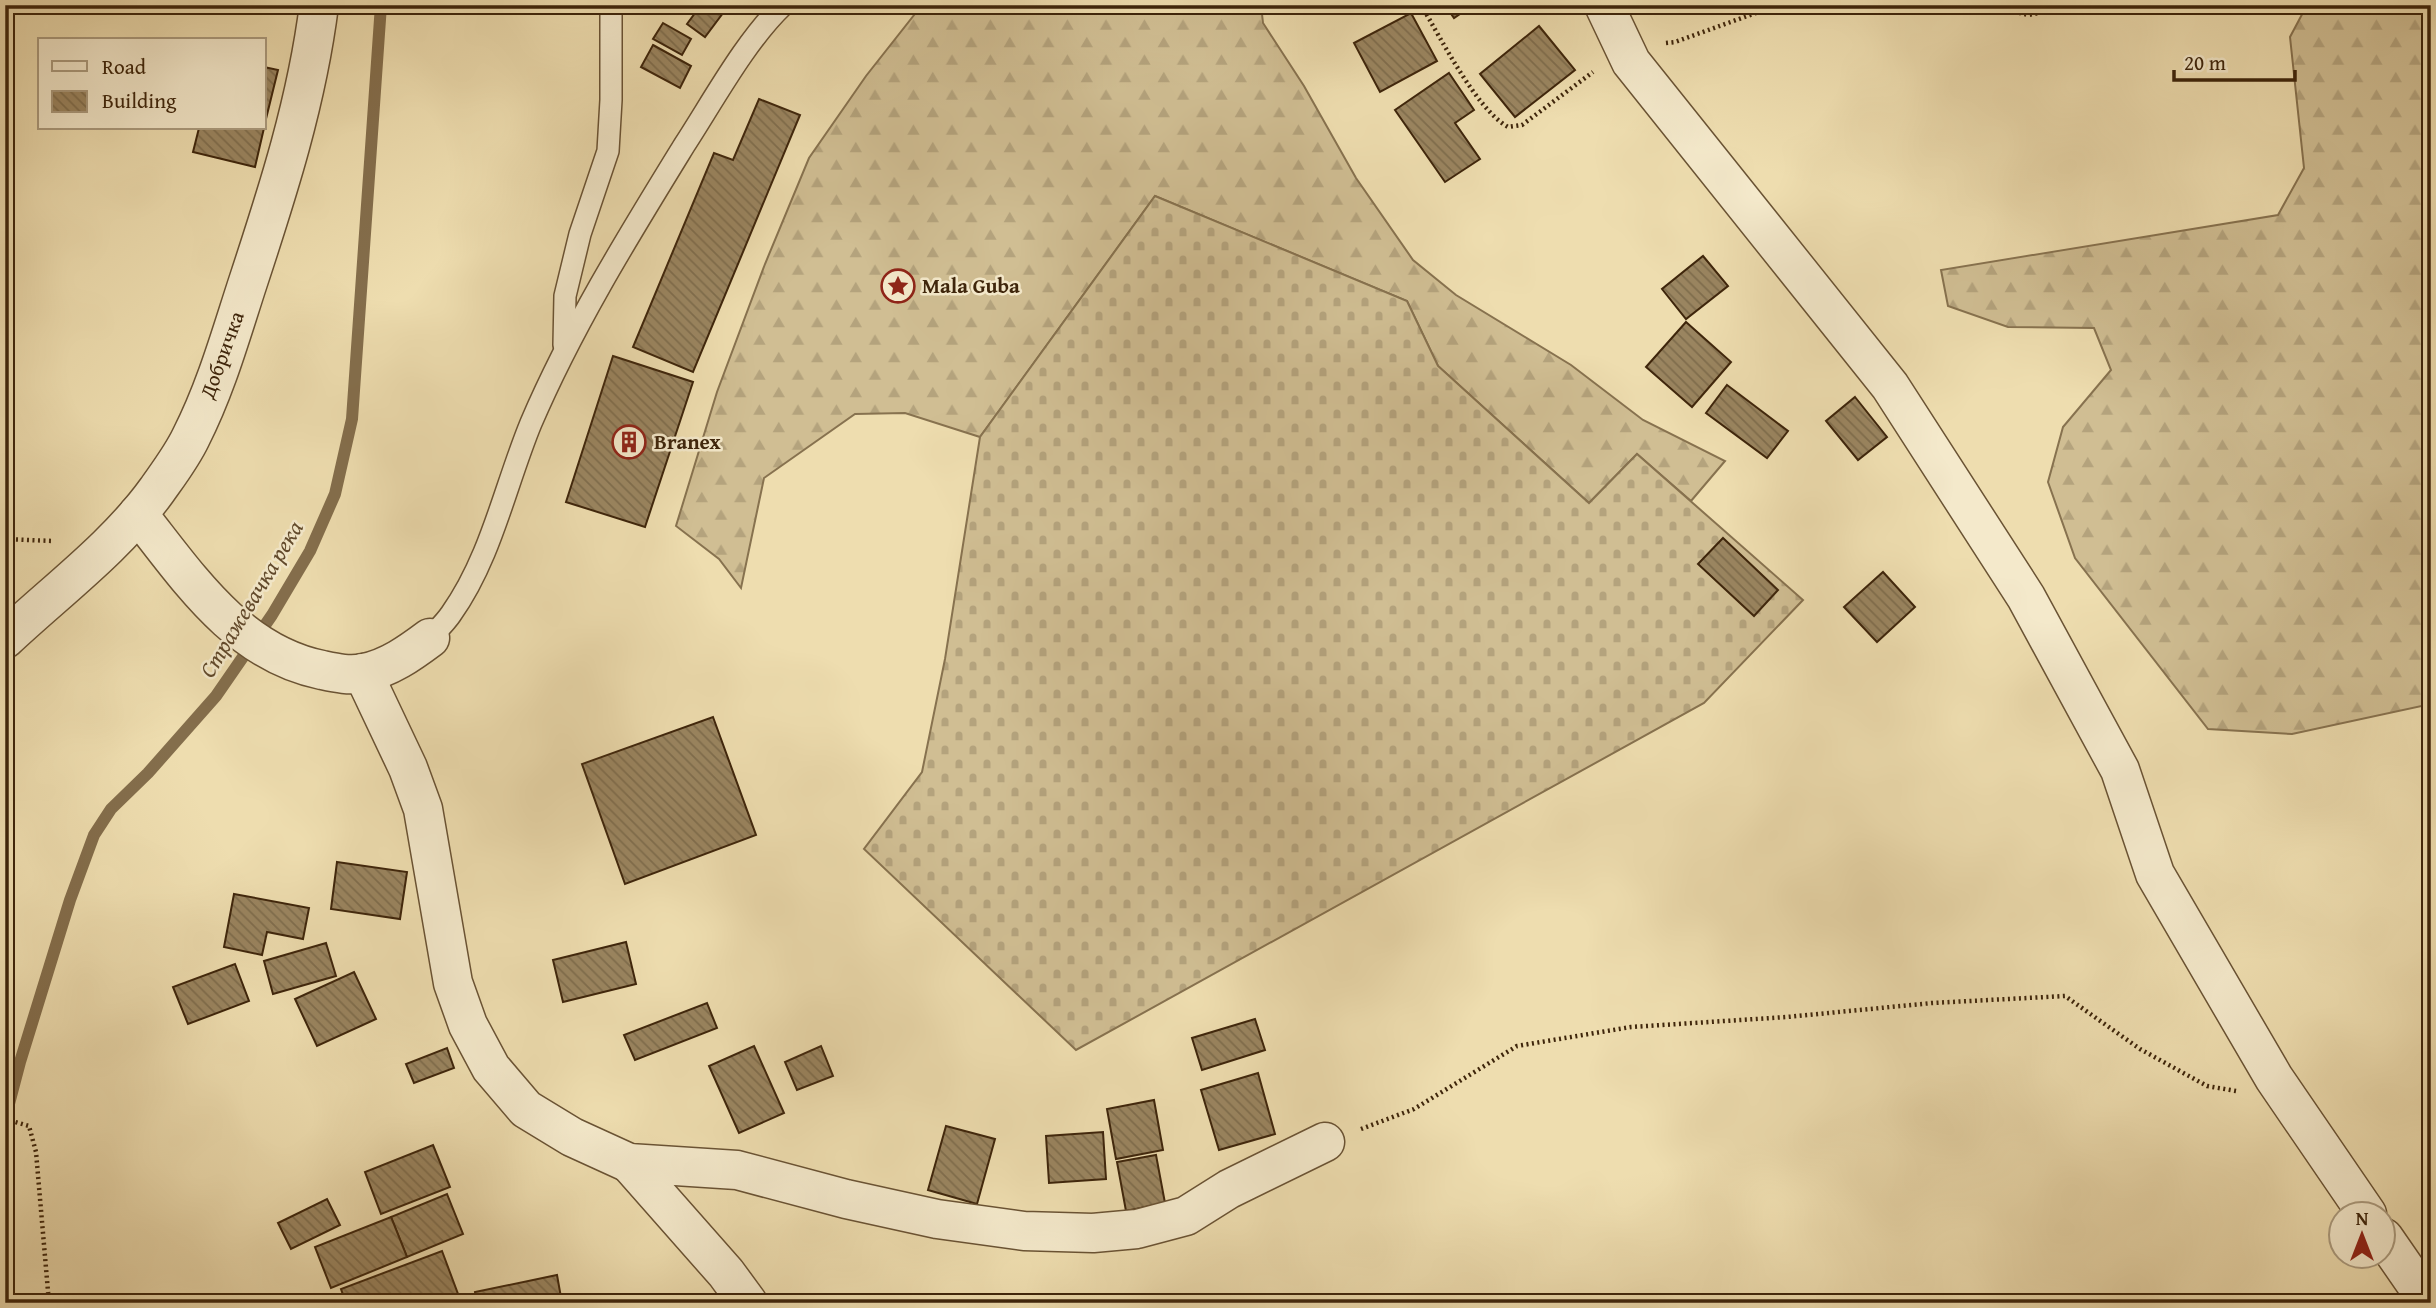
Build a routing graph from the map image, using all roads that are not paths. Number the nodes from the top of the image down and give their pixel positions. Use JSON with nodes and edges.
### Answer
{"nodes":[{"id":1,"x":318,"y":5,"type":"edge"},
{"id":2,"x":611,"y":5,"type":"edge"},
{"id":3,"x":783,"y":5,"type":"edge"},
{"id":4,"x":1604,"y":5,"type":"edge"},
{"id":5,"x":563,"y":351,"type":"junction"},
{"id":6,"x":138,"y":514,"type":"junction"},
{"id":7,"x":430,"y":638,"type":"joint"},
{"id":8,"x":5,"y":639,"type":"edge"},
{"id":9,"x":363,"y":673,"type":"junction"},
{"id":10,"x":1325,"y":1142,"type":"road end"},
{"id":11,"x":629,"y":1163,"type":"junction"},
{"id":12,"x":2358,"y":1200,"type":"edge"},
{"id":13,"x":2398,"y":1258,"type":"edge"},
{"id":14,"x":748,"y":1303,"type":"edge"},
{"id":15,"x":2429,"y":1303,"type":"edge"}],
"edges":[{"from":1,"to":6,"type":"street","name":"Добричка"},
{"from":2,"to":5,"type":"lane"},
{"from":3,"to":5,"type":"lane"},
{"from":4,"to":12,"type":"street"},
{"from":5,"to":7,"type":"lane"},
{"from":6,"to":8,"type":"street","name":"Добричка"},
{"from":6,"to":9,"type":"street"},
{"from":7,"to":9,"type":"street"},
{"from":9,"to":11,"type":"street"},
{"from":10,"to":11,"type":"street"},
{"from":11,"to":14,"type":"street"},
{"from":13,"to":15,"type":"street"}]}
